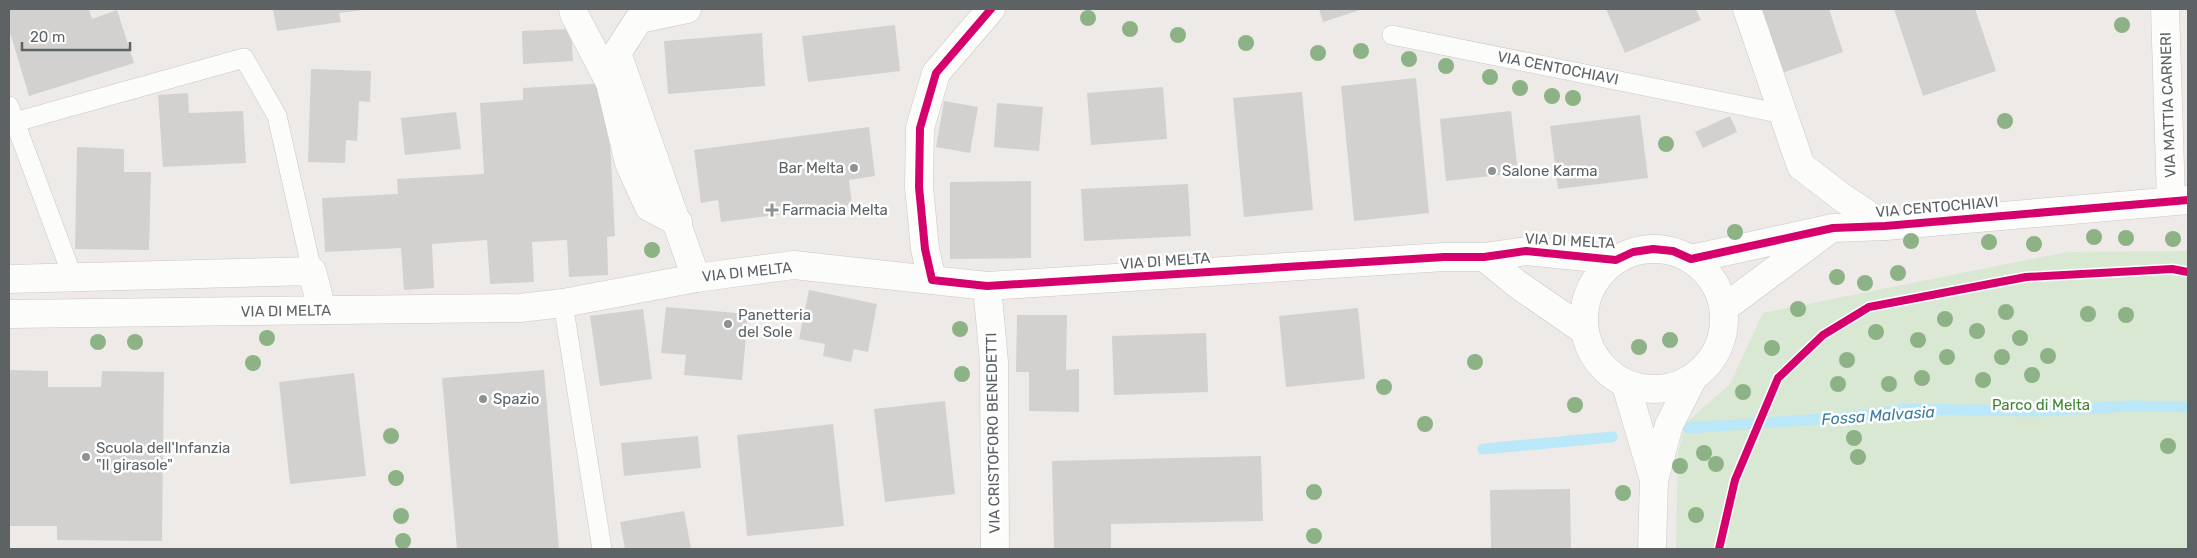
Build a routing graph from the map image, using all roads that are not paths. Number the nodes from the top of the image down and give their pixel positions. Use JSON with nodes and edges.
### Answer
{"nodes":[{"id":1,"x":573,"y":9,"type":"edge"},
{"id":2,"x":687,"y":9,"type":"edge"},
{"id":3,"x":991,"y":9,"type":"edge"},
{"id":4,"x":1747,"y":9,"type":"edge"},
{"id":5,"x":2165,"y":9,"type":"edge"},
{"id":6,"x":1392,"y":35,"type":"dead end"},
{"id":7,"x":12,"y":114,"type":"edge"},
{"id":8,"x":1783,"y":114,"type":"junction"},
{"id":9,"x":2179,"y":200,"type":"edge"},
{"id":10,"x":678,"y":222,"type":"junction"},
{"id":11,"x":1885,"y":226,"type":"junction"},
{"id":12,"x":1833,"y":228,"type":"junction"},
{"id":13,"x":1484,"y":257,"type":"junction"},
{"id":14,"x":1691,"y":259,"type":"junction"},
{"id":15,"x":1616,"y":260,"type":"junction"},
{"id":16,"x":312,"y":272,"type":"junction"},
{"id":17,"x":73,"y":278,"type":"junction"},
{"id":18,"x":696,"y":278,"type":"junction"},
{"id":19,"x":9,"y":279,"type":"edge"},
{"id":20,"x":932,"y":280,"type":"junction"},
{"id":21,"x":987,"y":286,"type":"junction"},
{"id":22,"x":563,"y":303,"type":"junction"},
{"id":23,"x":1724,"y":308,"type":"junction"},
{"id":24,"x":322,"y":310,"type":"junction"},
{"id":25,"x":9,"y":314,"type":"edge"},
{"id":26,"x":1585,"y":331,"type":"junction"},
{"id":27,"x":1693,"y":378,"type":"junction"},
{"id":28,"x":1626,"y":384,"type":"junction"},
{"id":29,"x":1654,"y":480,"type":"junction"},
{"id":30,"x":602,"y":549,"type":"edge"},
{"id":31,"x":995,"y":549,"type":"edge"},
{"id":32,"x":1652,"y":549,"type":"edge"}],
"edges":[{"from":1,"to":10,"type":"street"},
{"from":2,"to":10,"type":"street"},
{"from":3,"to":20,"type":"street"},
{"from":4,"to":8,"type":"street","name":"VIA CENTOCHIAVI"},
{"from":5,"to":9,"type":"street","name":"VIA MATTIA CARNERI"},
{"from":6,"to":8,"type":"lane","name":"VIA CENTOCHIAVI"},
{"from":7,"to":16,"type":"lane"},
{"from":7,"to":17,"type":"lane"},
{"from":8,"to":11,"type":"street","name":"VIA CENTOCHIAVI"},
{"from":9,"to":11,"type":"street","name":"VIA CENTOCHIAVI"},
{"from":10,"to":18,"type":"street"},
{"from":11,"to":12,"type":"street","name":"VIA CENTOCHIAVI"},
{"from":12,"to":14,"type":"street","name":"VIA CENTOCHIAVI"},
{"from":12,"to":23,"type":"street"},
{"from":13,"to":15,"type":"street","name":"VIA DI MELTA"},
{"from":13,"to":21,"type":"street","name":"VIA DI MELTA"},
{"from":13,"to":26,"type":"street"},
{"from":14,"to":15,"type":"street","name":"VIA DI MELTA"},
{"from":14,"to":23,"type":"street","name":"VIA DI MELTA"},
{"from":15,"to":26,"type":"street","name":"VIA DI MELTA"},
{"from":16,"to":17,"type":"street"},
{"from":16,"to":24,"type":"street"},
{"from":17,"to":19,"type":"street"},
{"from":18,"to":20,"type":"street","name":"VIA DI MELTA"},
{"from":18,"to":22,"type":"street","name":"VIA DI MELTA"},
{"from":20,"to":21,"type":"street","name":"VIA DI MELTA"},
{"from":21,"to":31,"type":"street","name":"VIA CRISTOFORO BENEDETTI"},
{"from":22,"to":24,"type":"street","name":"VIA DI MELTA"},
{"from":22,"to":30,"type":"lane"},
{"from":23,"to":27,"type":"street","name":"VIA DI MELTA"},
{"from":24,"to":25,"type":"street","name":"VIA DI MELTA"},
{"from":26,"to":28,"type":"street","name":"VIA DI MELTA"},
{"from":27,"to":28,"type":"street","name":"VIA DI MELTA"},
{"from":27,"to":29,"type":"street"},
{"from":28,"to":29,"type":"street"},
{"from":29,"to":32,"type":"street"}]}
